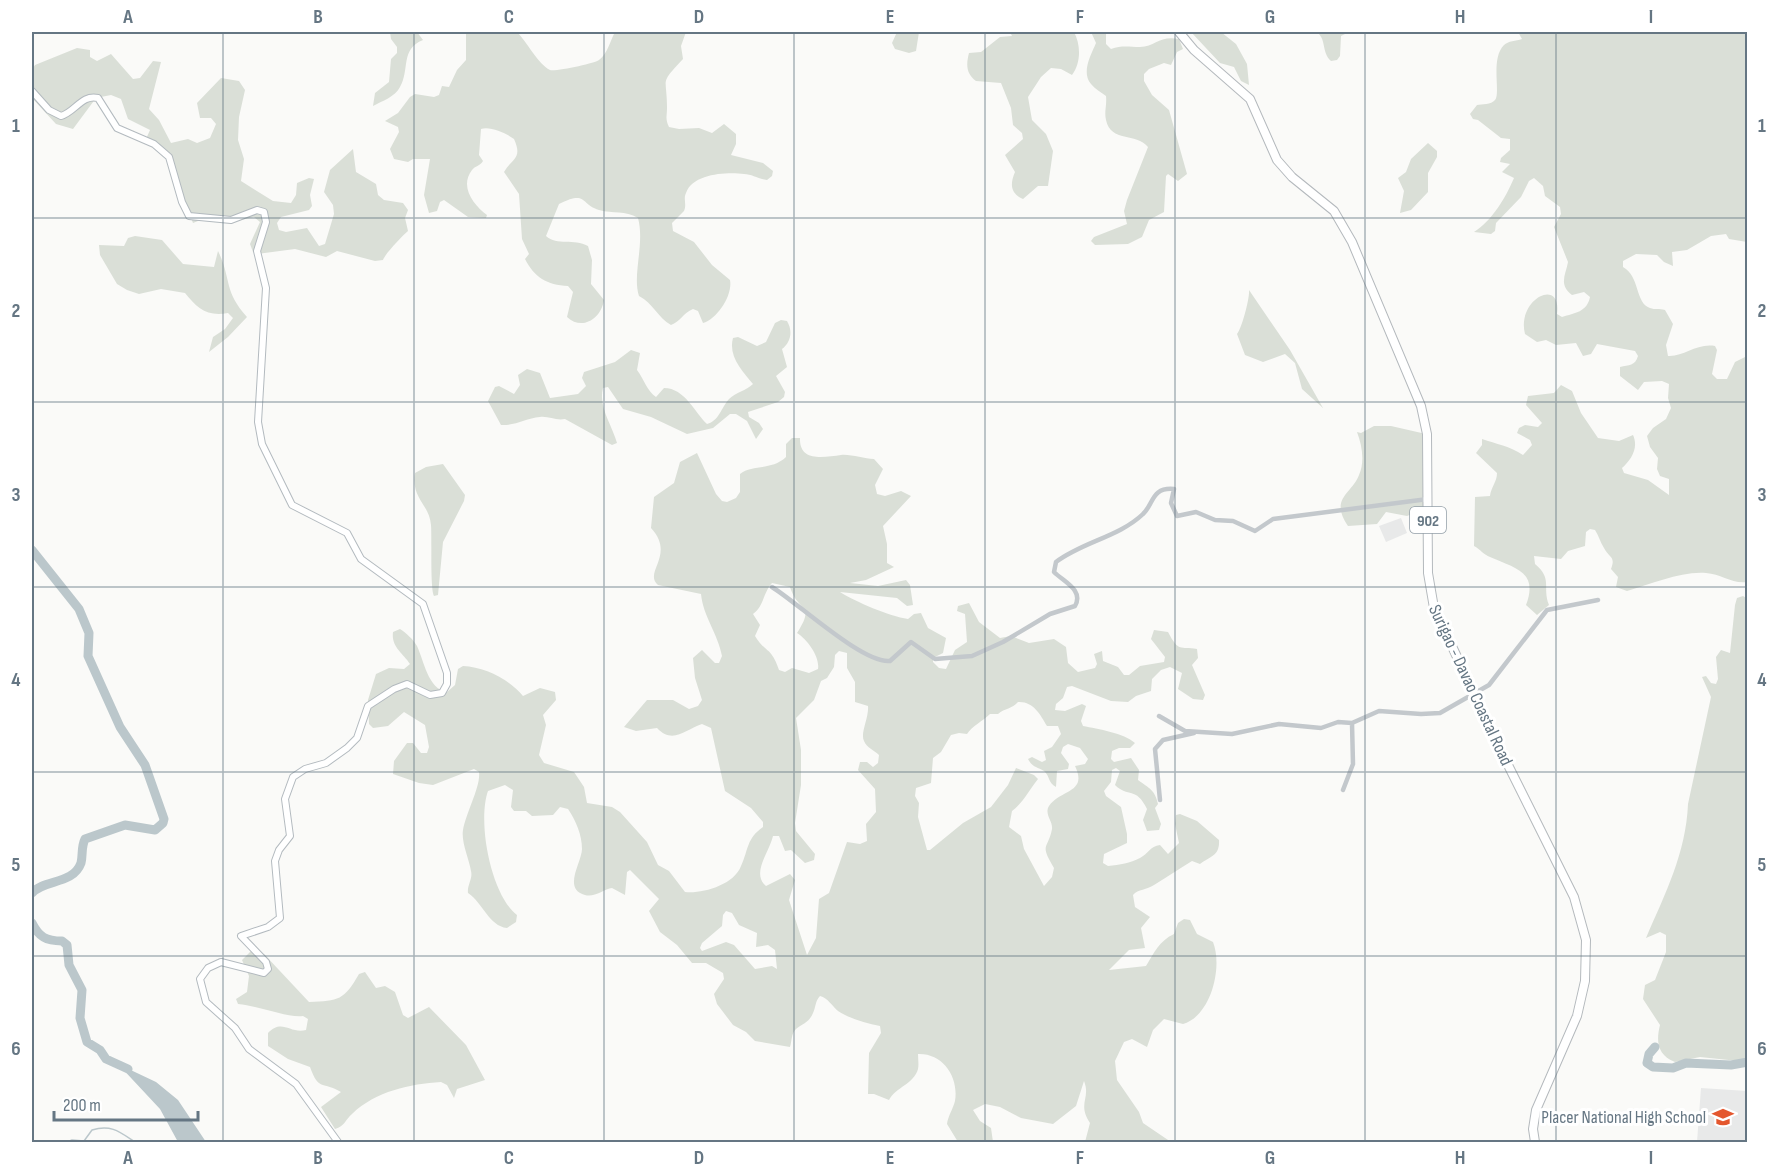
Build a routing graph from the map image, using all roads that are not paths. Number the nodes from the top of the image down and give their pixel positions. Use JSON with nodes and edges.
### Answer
{"nodes":[{"id":1,"x":1179,"y":32,"type":"edge"},
{"id":2,"x":32,"y":91,"type":"edge"},
{"id":3,"x":1428,"y":499,"type":"junction"},
{"id":4,"x":772,"y":587,"type":"dead end"},
{"id":5,"x":1598,"y":600,"type":"dead end"},
{"id":6,"x":1474,"y":694,"type":"junction"},
{"id":7,"x":1159,"y":716,"type":"dead end"},
{"id":8,"x":1352,"y":723,"type":"junction"},
{"id":9,"x":1196,"y":732,"type":"junction"},
{"id":10,"x":1342,"y":790,"type":"dead end"},
{"id":11,"x":1160,"y":800,"type":"dead end"},
{"id":12,"x":338,"y":1143,"type":"edge"},
{"id":13,"x":1535,"y":1143,"type":"edge"}],
"edges":[{"from":1,"to":3,"type":"highway","name":"Surigao - Davao Coastal Road","number":"902"},
{"from":2,"to":12,"type":"street"},
{"from":3,"to":4,"type":"street"},
{"from":3,"to":6,"type":"highway","name":"Surigao - Davao Coastal Road","number":"902"},
{"from":5,"to":6,"type":"street"},
{"from":6,"to":8,"type":"street"},
{"from":6,"to":13,"type":"highway","name":"Surigao - Davao Coastal Road","number":"902"},
{"from":7,"to":9,"type":"street"},
{"from":8,"to":9,"type":"street"},
{"from":8,"to":10,"type":"street"},
{"from":9,"to":11,"type":"street"}]}
